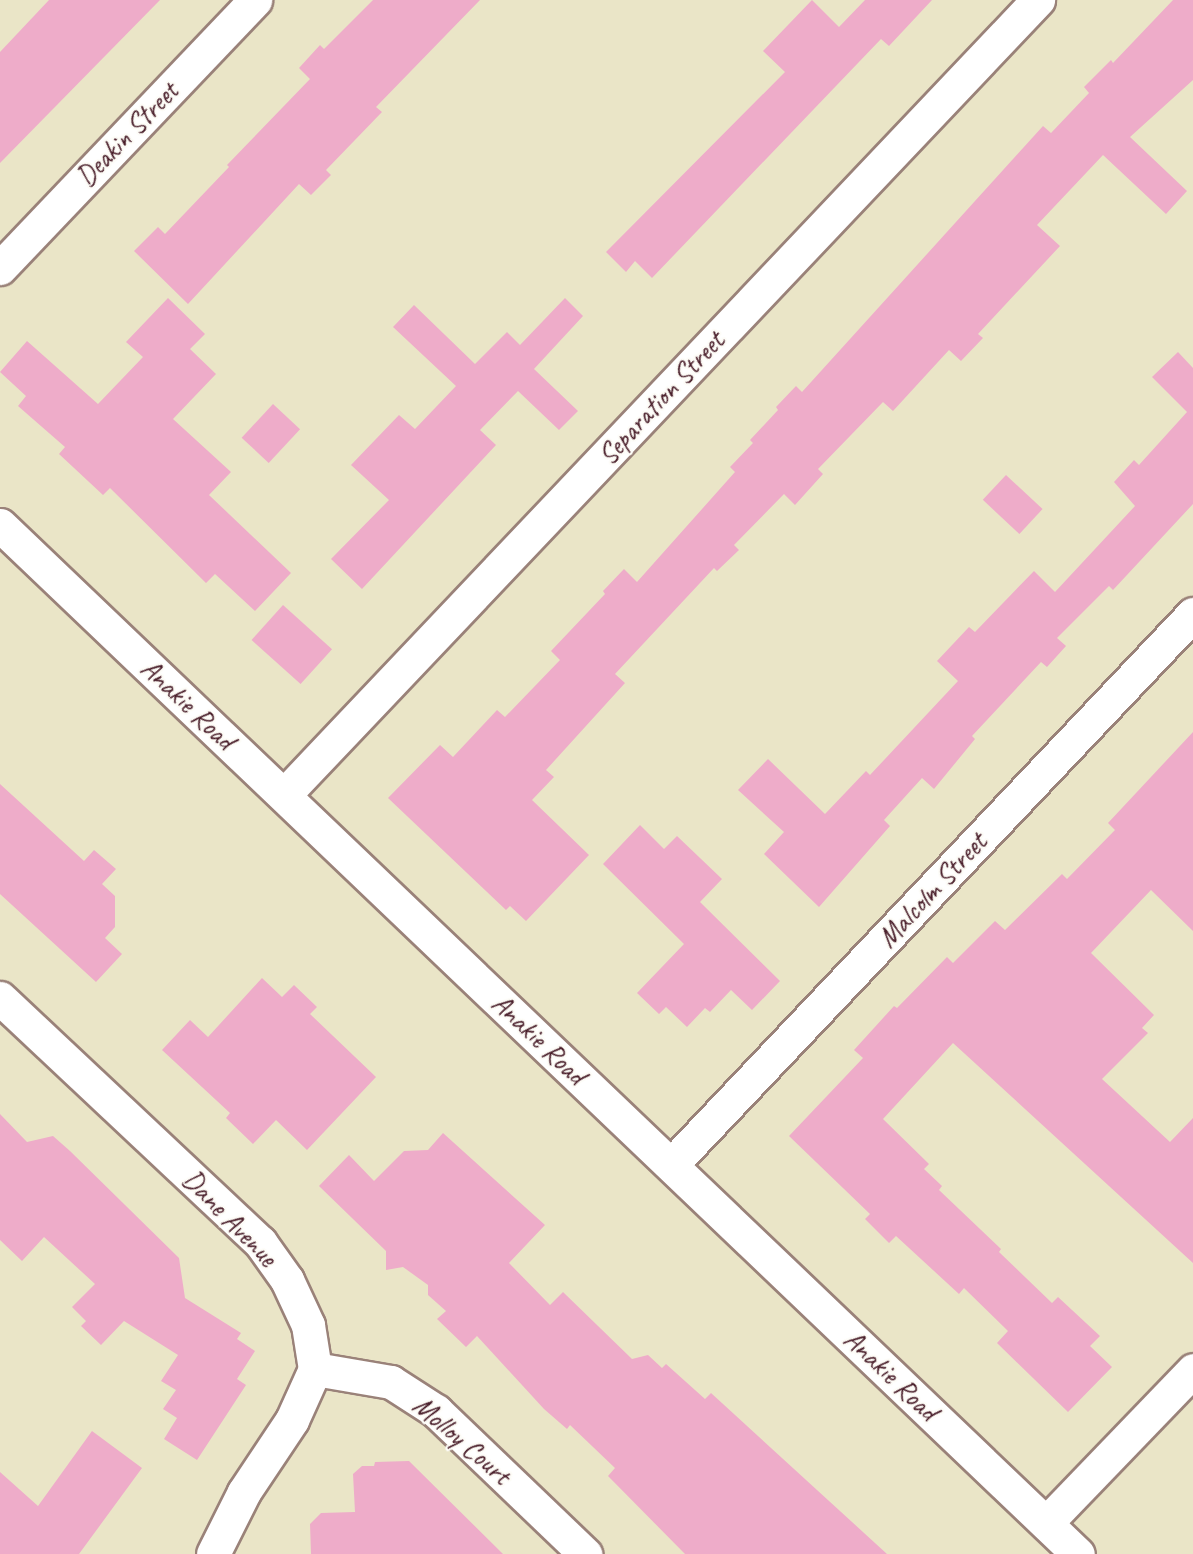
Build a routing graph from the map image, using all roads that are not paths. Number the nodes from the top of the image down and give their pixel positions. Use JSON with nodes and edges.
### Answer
{"nodes":[{"id":1,"x":255,"y":0,"type":"edge"},
{"id":2,"x":1038,"y":0,"type":"edge"},
{"id":3,"x":0,"y":268,"type":"edge"},
{"id":4,"x":0,"y":525,"type":"edge"},
{"id":5,"x":1193,"y":614,"type":"edge"},
{"id":6,"x":284,"y":795,"type":"junction"},
{"id":7,"x":0,"y":998,"type":"edge"},
{"id":8,"x":671,"y":1165,"type":"junction"},
{"id":9,"x":315,"y":1369,"type":"junction"},
{"id":10,"x":1193,"y":1370,"type":"edge"},
{"id":11,"x":1046,"y":1523,"type":"junction"},
{"id":12,"x":213,"y":1554,"type":"edge"},
{"id":13,"x":585,"y":1554,"type":"edge"},
{"id":14,"x":1078,"y":1554,"type":"edge"}],
"edges":[{"from":1,"to":3,"type":"main road","name":"Deakin Street"},
{"from":2,"to":6,"type":"main road","name":"Separation Street"},
{"from":4,"to":6,"type":"main road","name":"Anakie Road"},
{"from":5,"to":8,"type":"main road","name":"Malcolm Street"},
{"from":6,"to":8,"type":"main road","name":"Anakie Road"},
{"from":7,"to":9,"type":"main road","name":"Dane Avenue"},
{"from":8,"to":11,"type":"main road","name":"Anakie Road"},
{"from":9,"to":12,"type":"main road"},
{"from":9,"to":13,"type":"main road","name":"Molloy Court"},
{"from":10,"to":11,"type":"main road"},
{"from":11,"to":14,"type":"main road","name":"Anakie Road"}]}
